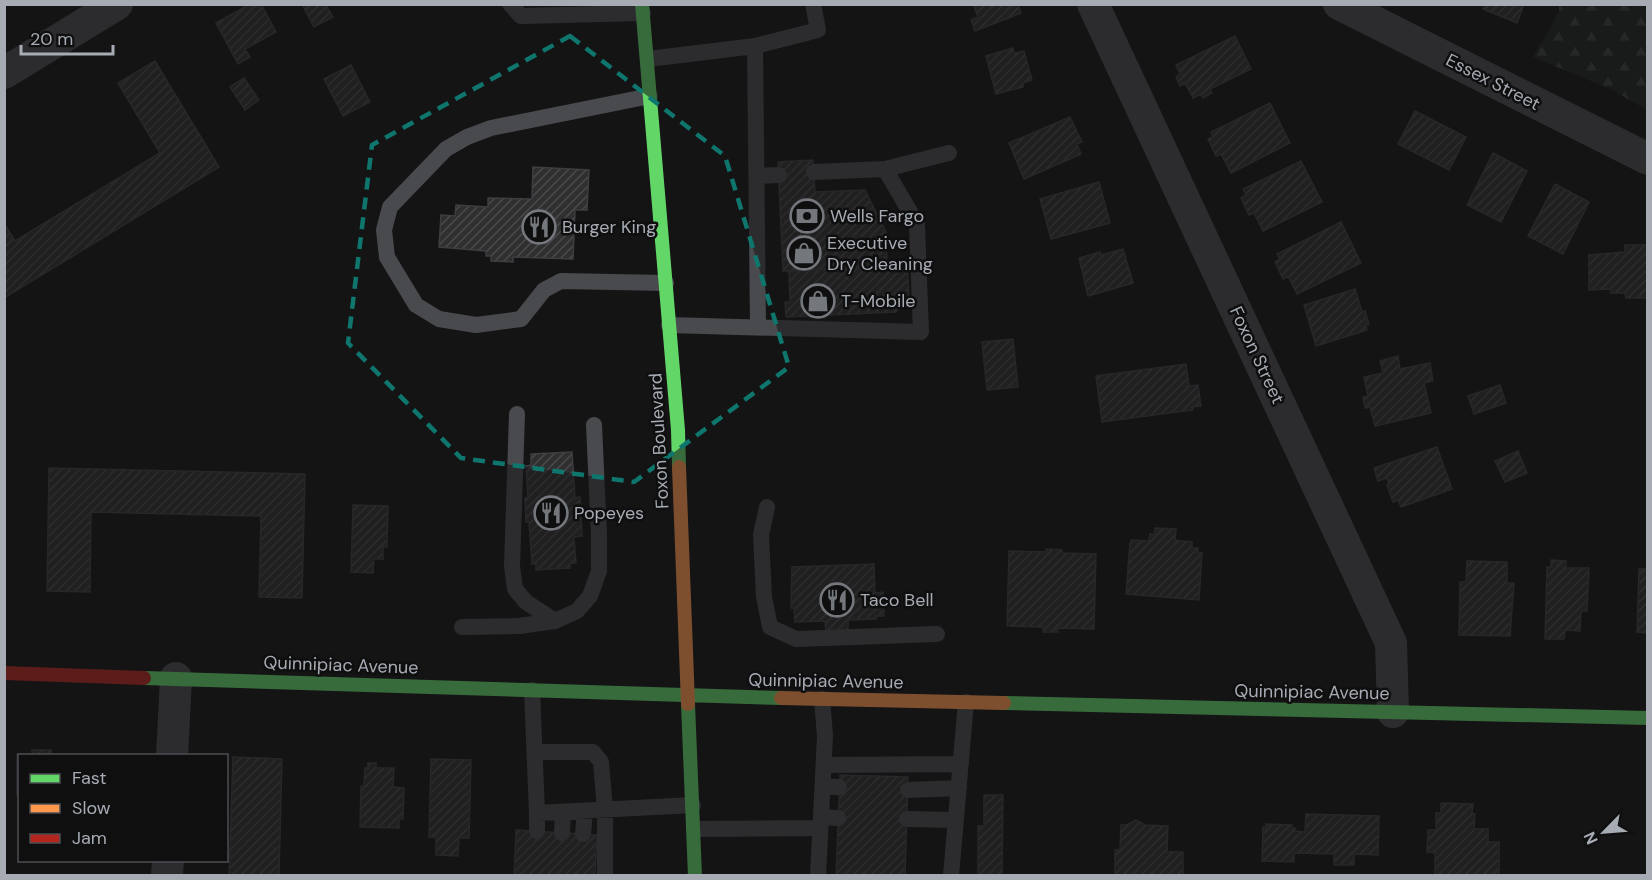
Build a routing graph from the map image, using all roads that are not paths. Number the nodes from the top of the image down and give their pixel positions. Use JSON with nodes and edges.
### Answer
{"nodes":[{"id":1,"x":117,"y":4,"type":"edge"},
{"id":2,"x":510,"y":4,"type":"edge"},
{"id":3,"x":813,"y":4,"type":"edge"},
{"id":4,"x":1093,"y":4,"type":"edge"},
{"id":5,"x":1339,"y":4,"type":"edge"},
{"id":6,"x":579,"y":9,"type":"edge"},
{"id":7,"x":643,"y":9,"type":"edge"},
{"id":8,"x":754,"y":46,"type":"junction"},
{"id":9,"x":648,"y":60,"type":"junction"},
{"id":10,"x":4,"y":73,"type":"edge"},
{"id":11,"x":650,"y":96,"type":"junction"},
{"id":12,"x":949,"y":153,"type":"dead end"},
{"id":13,"x":1647,"y":159,"type":"edge"},
{"id":14,"x":885,"y":169,"type":"junction"},
{"id":15,"x":814,"y":172,"type":"dead end"},
{"id":16,"x":779,"y":175,"type":"dead end"},
{"id":17,"x":757,"y":176,"type":"junction"},
{"id":18,"x":666,"y":283,"type":"junction"},
{"id":19,"x":669,"y":325,"type":"junction"},
{"id":20,"x":758,"y":327,"type":"junction"},
{"id":21,"x":517,"y":414,"type":"dead end"},
{"id":22,"x":594,"y":425,"type":"dead end"},
{"id":23,"x":767,"y":507,"type":"dead end"},
{"id":24,"x":555,"y":621,"type":"junction"},
{"id":25,"x":462,"y":627,"type":"dead end"},
{"id":26,"x":937,"y":634,"type":"dead end"},
{"id":27,"x":4,"y":673,"type":"edge"},
{"id":28,"x":176,"y":678,"type":"junction"},
{"id":29,"x":532,"y":690,"type":"junction"},
{"id":30,"x":689,"y":696,"type":"junction"},
{"id":31,"x":822,"y":699,"type":"junction"},
{"id":32,"x":966,"y":702,"type":"junction"},
{"id":33,"x":1393,"y":712,"type":"junction"},
{"id":34,"x":1647,"y":718,"type":"edge"},
{"id":35,"x":535,"y":752,"type":"junction"},
{"id":36,"x":172,"y":754,"type":"edge"},
{"id":37,"x":961,"y":764,"type":"junction"},
{"id":38,"x":824,"y":765,"type":"junction"},
{"id":39,"x":959,"y":788,"type":"junction"},
{"id":40,"x":908,"y":790,"type":"dead end"},
{"id":41,"x":693,"y":805,"type":"junction"},
{"id":42,"x":605,"y":810,"type":"junction"},
{"id":43,"x":585,"y":811,"type":"junction"},
{"id":44,"x":563,"y":812,"type":"junction"},
{"id":45,"x":537,"y":813,"type":"junction"},
{"id":46,"x":838,"y":818,"type":"dead end"},
{"id":47,"x":907,"y":819,"type":"dead end"},
{"id":48,"x":956,"y":820,"type":"junction"},
{"id":49,"x":821,"y":822,"type":"junction"},
{"id":50,"x":694,"y":828,"type":"junction"},
{"id":51,"x":537,"y":831,"type":"dead end"},
{"id":52,"x":562,"y":833,"type":"dead end"},
{"id":53,"x":583,"y":834,"type":"dead end"},
{"id":54,"x":606,"y":876,"type":"edge"},
{"id":55,"x":695,"y":876,"type":"edge"},
{"id":56,"x":818,"y":876,"type":"edge"},
{"id":57,"x":951,"y":876,"type":"edge"}],
"edges":[{"from":1,"to":10,"type":"street"},
{"from":2,"to":6,"type":"lane"},
{"from":3,"to":8,"type":"lane"},
{"from":4,"to":33,"type":"street","name":"Foxon Street"},
{"from":5,"to":13,"type":"street","name":"Essex Street"},
{"from":6,"to":7,"type":"lane"},
{"from":7,"to":9,"type":"main road","name":"Foxon Boulevard"},
{"from":8,"to":9,"type":"lane"},
{"from":8,"to":17,"type":"lane"},
{"from":9,"to":11,"type":"main road","name":"Foxon Boulevard"},
{"from":11,"to":18,"type":"main road","name":"Foxon Boulevard"},
{"from":11,"to":18,"type":"lane"},
{"from":12,"to":14,"type":"lane"},
{"from":14,"to":15,"type":"lane"},
{"from":14,"to":20,"type":"lane"},
{"from":16,"to":17,"type":"lane"},
{"from":17,"to":20,"type":"lane"},
{"from":18,"to":19,"type":"main road","name":"Foxon Boulevard"},
{"from":19,"to":20,"type":"lane"},
{"from":19,"to":30,"type":"main road","name":"Foxon Boulevard"},
{"from":21,"to":24,"type":"lane"},
{"from":22,"to":24,"type":"lane"},
{"from":23,"to":26,"type":"lane"},
{"from":24,"to":25,"type":"lane"},
{"from":27,"to":28,"type":"main road","name":"Quinnipiac Avenue"},
{"from":28,"to":29,"type":"main road","name":"Quinnipiac Avenue"},
{"from":28,"to":36,"type":"street"},
{"from":29,"to":30,"type":"main road","name":"Quinnipiac Avenue"},
{"from":29,"to":35,"type":"lane"},
{"from":30,"to":31,"type":"main road","name":"Quinnipiac Avenue"},
{"from":30,"to":41,"type":"main road","name":"Foxon Boulevard"},
{"from":31,"to":32,"type":"main road","name":"Quinnipiac Avenue"},
{"from":31,"to":38,"type":"lane"},
{"from":32,"to":33,"type":"main road","name":"Quinnipiac Avenue"},
{"from":32,"to":37,"type":"lane"},
{"from":33,"to":34,"type":"main road","name":"Quinnipiac Avenue"},
{"from":35,"to":42,"type":"lane"},
{"from":35,"to":45,"type":"lane"},
{"from":37,"to":38,"type":"lane"},
{"from":37,"to":39,"type":"lane"},
{"from":38,"to":49,"type":"lane"},
{"from":39,"to":40,"type":"lane"},
{"from":39,"to":48,"type":"lane"},
{"from":41,"to":42,"type":"lane"},
{"from":41,"to":50,"type":"main road","name":"Foxon Boulevard"},
{"from":42,"to":43,"type":"lane"},
{"from":42,"to":54,"type":"lane"},
{"from":43,"to":44,"type":"lane"},
{"from":43,"to":53,"type":"lane"},
{"from":44,"to":45,"type":"lane"},
{"from":44,"to":52,"type":"lane"},
{"from":45,"to":51,"type":"lane"},
{"from":46,"to":49,"type":"lane"},
{"from":47,"to":48,"type":"lane"},
{"from":48,"to":57,"type":"lane"},
{"from":49,"to":50,"type":"lane"},
{"from":49,"to":56,"type":"lane"},
{"from":50,"to":55,"type":"main road","name":"Foxon Boulevard"}]}
